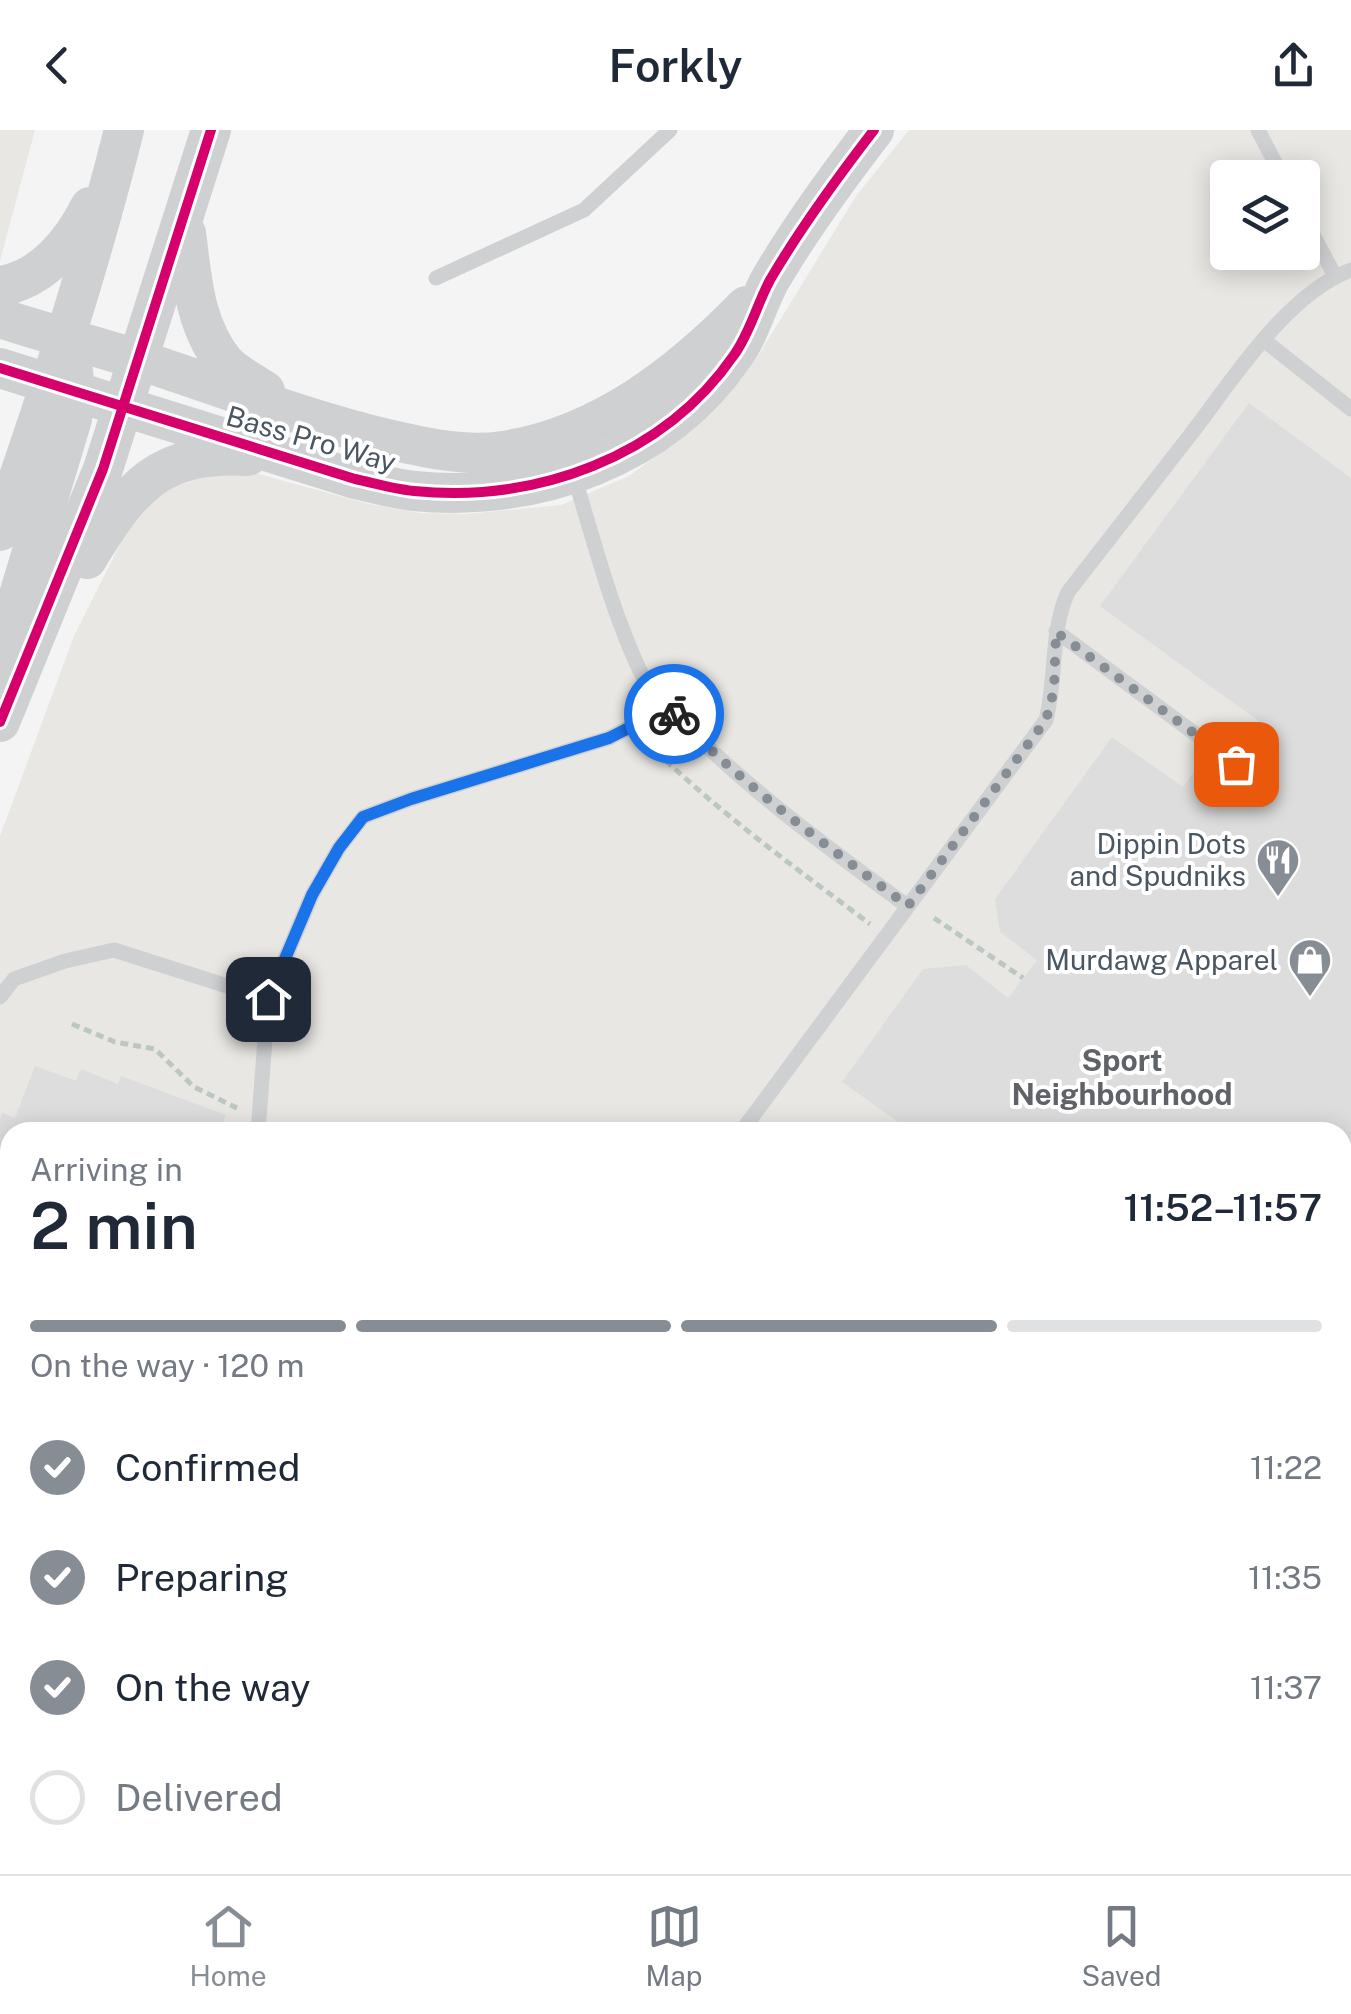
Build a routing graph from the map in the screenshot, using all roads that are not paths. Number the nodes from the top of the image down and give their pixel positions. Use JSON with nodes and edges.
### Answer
{"nodes":[{"id":1,"x":211,"y":130,"type":"edge"},
{"id":2,"x":670,"y":130,"type":"edge"},
{"id":3,"x":874,"y":130,"type":"edge"},
{"id":4,"x":1258,"y":130,"type":"edge"},
{"id":5,"x":122,"y":137,"type":"edge"},
{"id":6,"x":1274,"y":160,"type":"edge"},
{"id":7,"x":184,"y":222,"type":"junction"},
{"id":8,"x":1320,"y":240,"type":"edge"},
{"id":9,"x":1343,"y":273,"type":"edge"},
{"id":10,"x":436,"y":278,"type":"dead end"},
{"id":11,"x":769,"y":282,"type":"junction"},
{"id":12,"x":0,"y":286,"type":"edge"},
{"id":13,"x":0,"y":318,"type":"edge"},
{"id":14,"x":65,"y":340,"type":"junction"},
{"id":15,"x":1265,"y":341,"type":"junction"},
{"id":16,"x":140,"y":360,"type":"junction"},
{"id":17,"x":0,"y":368,"type":"edge"},
{"id":18,"x":63,"y":387,"type":"junction"},
{"id":19,"x":124,"y":405,"type":"junction"},
{"id":20,"x":1351,"y":409,"type":"edge"},
{"id":21,"x":302,"y":415,"type":"junction"},
{"id":22,"x":0,"y":440,"type":"edge"},
{"id":23,"x":292,"y":458,"type":"junction"},
{"id":24,"x":574,"y":476,"type":"junction"},
{"id":25,"x":0,"y":516,"type":"edge"},
{"id":26,"x":0,"y":530,"type":"edge"},
{"id":27,"x":1056,"y":632,"type":"junction"},
{"id":28,"x":14,"y":657,"type":"edge"},
{"id":29,"x":668,"y":708,"type":"junction"},
{"id":30,"x":0,"y":722,"type":"edge"},
{"id":31,"x":1236,"y":764,"type":"dead end"},
{"id":32,"x":908,"y":906,"type":"junction"},
{"id":33,"x":0,"y":997,"type":"edge"},
{"id":34,"x":268,"y":999,"type":"junction"},
{"id":35,"x":259,"y":1122,"type":"edge"},
{"id":36,"x":748,"y":1122,"type":"edge"}],
"edges":[{"from":1,"to":7,"type":"street"},
{"from":2,"to":10,"type":"lane"},
{"from":3,"to":11,"type":"street","name":"Bass Pro Way"},
{"from":4,"to":6,"type":"lane"},
{"from":5,"to":12,"type":"street"},
{"from":5,"to":14,"type":"street"},
{"from":7,"to":16,"type":"street"},
{"from":7,"to":21,"type":"street"},
{"from":8,"to":9,"type":"lane"},
{"from":9,"to":15,"type":"lane"},
{"from":11,"to":21,"type":"street","name":"Bass Pro Way"},
{"from":11,"to":24,"type":"street","name":"Bass Pro Way"},
{"from":13,"to":14,"type":"street","name":"Bass Pro Way"},
{"from":14,"to":16,"type":"street","name":"Bass Pro Way"},
{"from":14,"to":18,"type":"street"},
{"from":15,"to":20,"type":"lane"},
{"from":15,"to":27,"type":"lane"},
{"from":16,"to":19,"type":"street"},
{"from":16,"to":21,"type":"street","name":"Bass Pro Way"},
{"from":17,"to":18,"type":"street","name":"Bass Pro Way"},
{"from":18,"to":19,"type":"street","name":"Bass Pro Way"},
{"from":18,"to":26,"type":"street"},
{"from":18,"to":28,"type":"street"},
{"from":19,"to":23,"type":"street","name":"Bass Pro Way"},
{"from":19,"to":28,"type":"street"},
{"from":22,"to":25,"type":"street"},
{"from":23,"to":24,"type":"street","name":"Bass Pro Way"},
{"from":23,"to":28,"type":"street"},
{"from":24,"to":29,"type":"lane"},
{"from":27,"to":31,"type":"lane"},
{"from":27,"to":32,"type":"lane"},
{"from":28,"to":30,"type":"street"},
{"from":29,"to":32,"type":"lane"},
{"from":29,"to":34,"type":"lane"},
{"from":32,"to":36,"type":"lane"},
{"from":33,"to":34,"type":"lane"},
{"from":34,"to":35,"type":"lane"}]}
